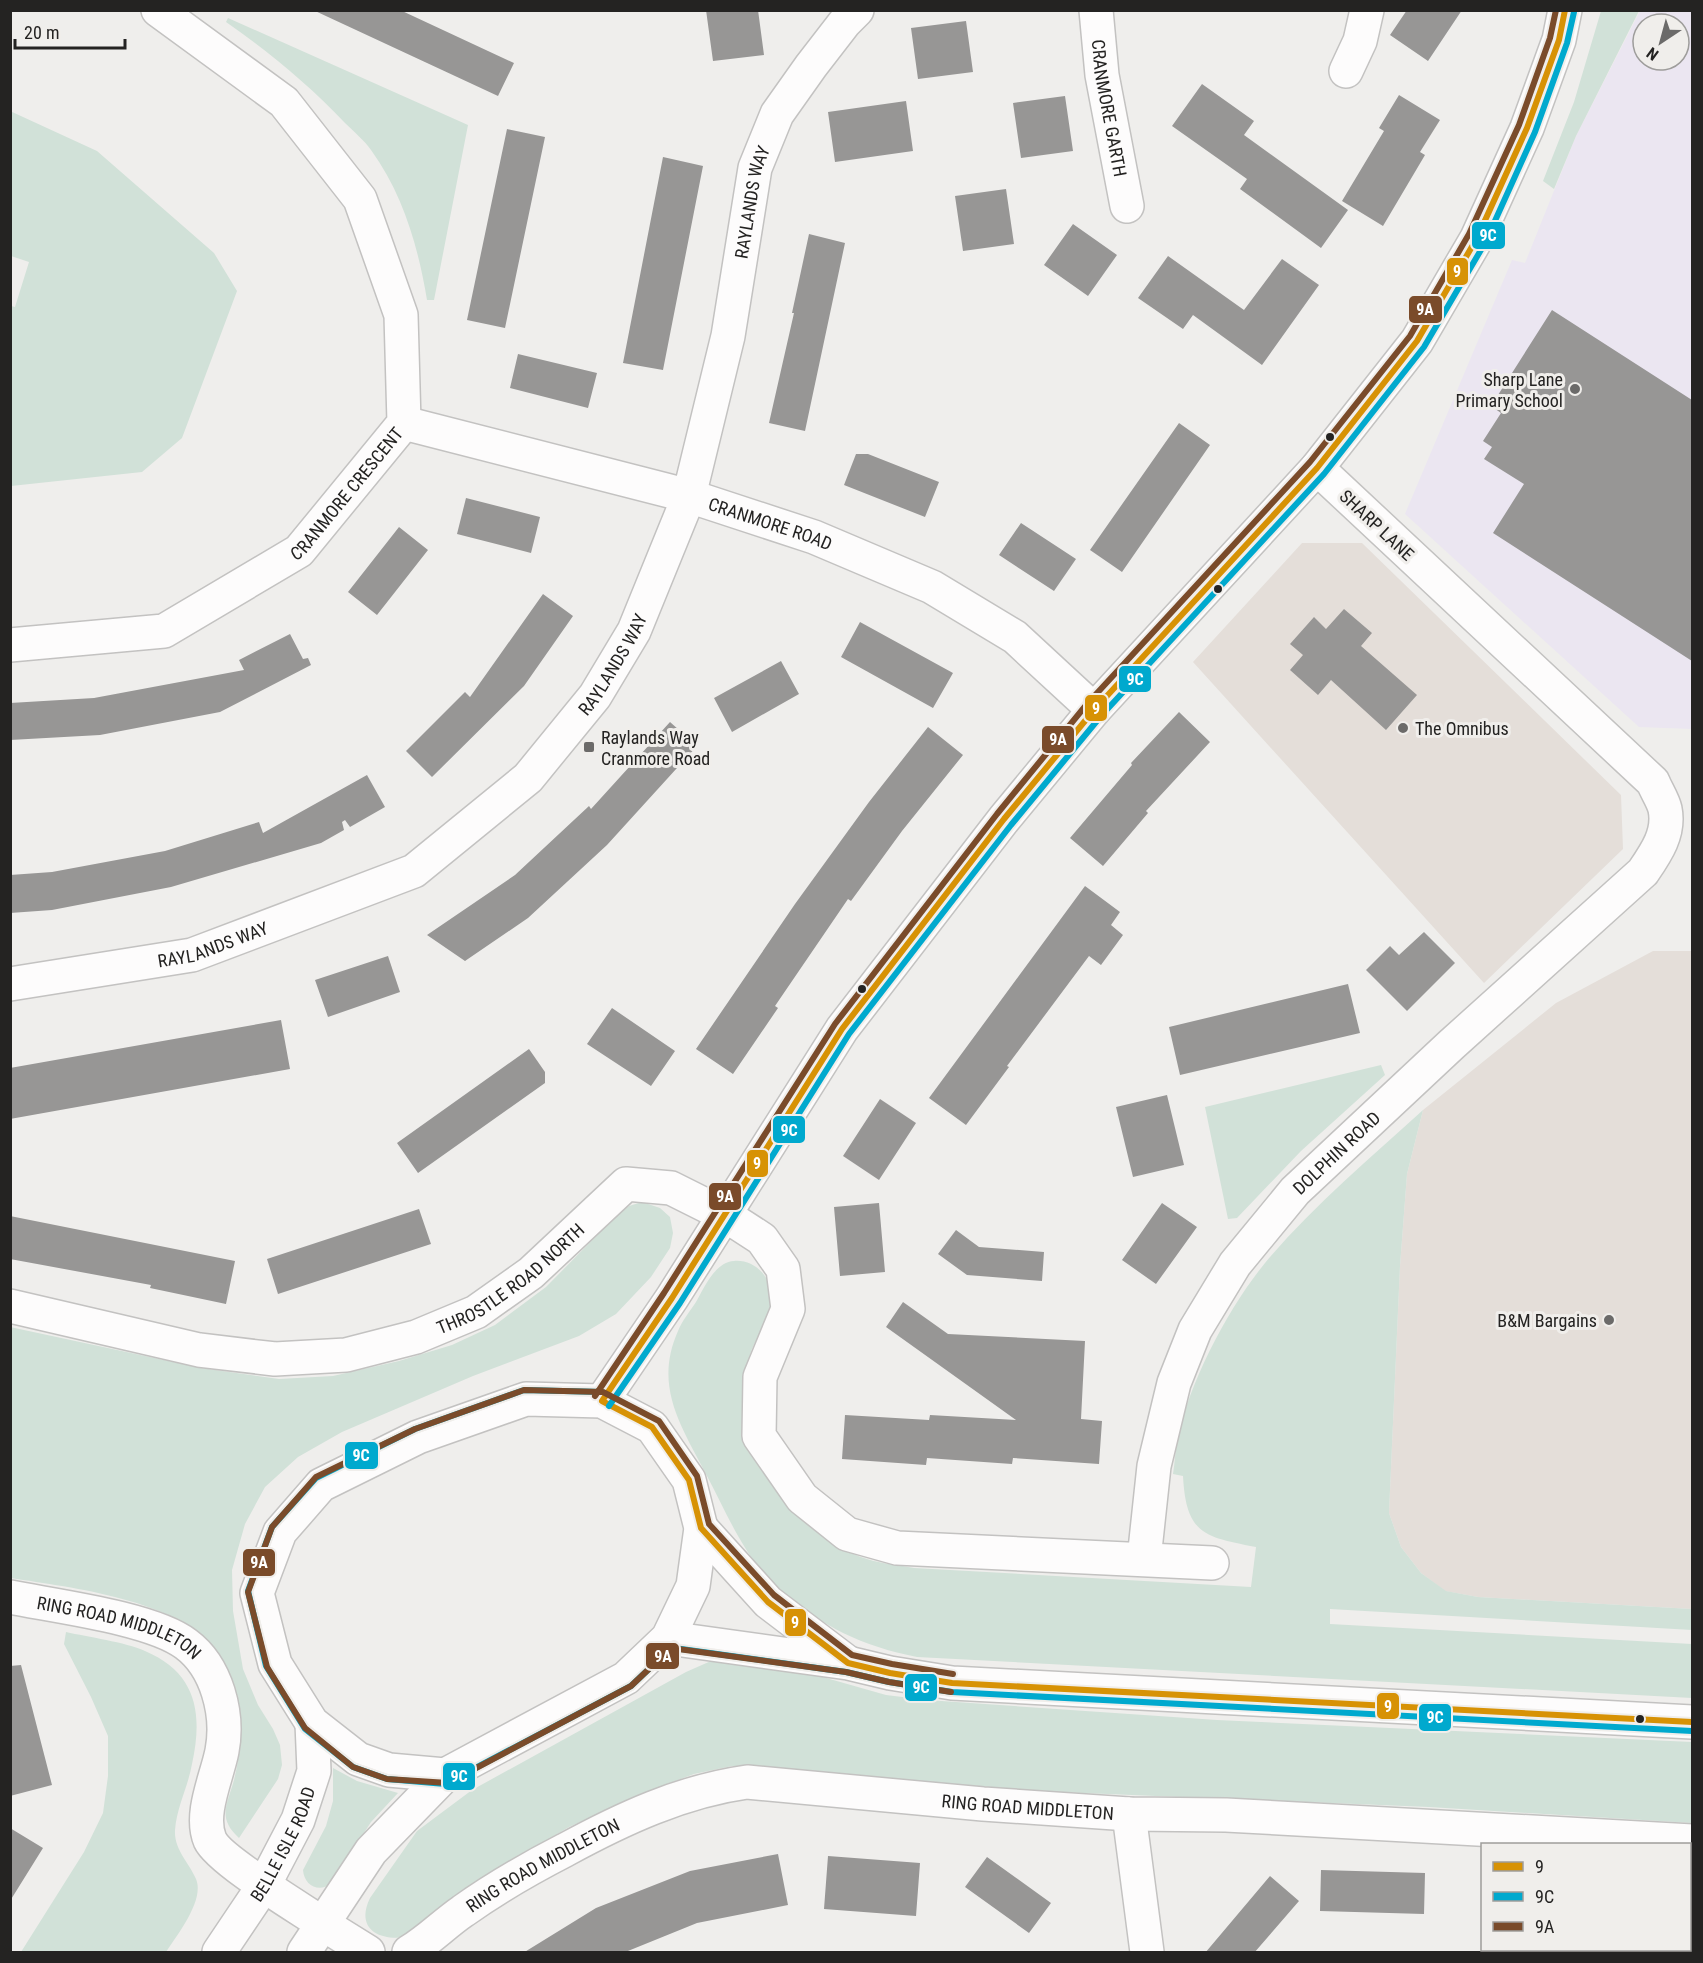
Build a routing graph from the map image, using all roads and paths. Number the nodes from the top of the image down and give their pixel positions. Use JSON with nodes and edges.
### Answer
{"nodes":[{"id":1,"x":158,"y":10,"type":"edge"},
{"id":2,"x":857,"y":10,"type":"edge"},
{"id":3,"x":1096,"y":10,"type":"edge"},
{"id":4,"x":1367,"y":10,"type":"edge"},
{"id":5,"x":1565,"y":10,"type":"edge"},
{"id":6,"x":1346,"y":71,"type":"dead end"},
{"id":7,"x":1126,"y":206,"type":"dead end"},
{"id":8,"x":404,"y":423,"type":"junction"},
{"id":9,"x":1317,"y":468,"type":"junction"},
{"id":10,"x":689,"y":496,"type":"junction"},
{"id":11,"x":10,"y":645,"type":"edge"},
{"id":12,"x":1094,"y":710,"type":"junction"},
{"id":13,"x":1665,"y":831,"type":"joint"},
{"id":14,"x":10,"y":984,"type":"edge"},
{"id":15,"x":725,"y":1215,"type":"junction"},
{"id":16,"x":10,"y":1306,"type":"edge"},
{"id":17,"x":602,"y":1401,"type":"junction"},
{"id":18,"x":701,"y":1528,"type":"junction"},
{"id":19,"x":1144,"y":1559,"type":"junction"},
{"id":20,"x":1212,"y":1563,"type":"dead end"},
{"id":21,"x":10,"y":1597,"type":"edge"},
{"id":22,"x":668,"y":1638,"type":"junction"},
{"id":23,"x":848,"y":1663,"type":"junction"},
{"id":24,"x":1692,"y":1722,"type":"edge"},
{"id":25,"x":312,"y":1723,"type":"junction"},
{"id":26,"x":445,"y":1775,"type":"junction"},
{"id":27,"x":1129,"y":1814,"type":"junction"},
{"id":28,"x":1538,"y":1838,"type":"edge"},
{"id":29,"x":1692,"y":1841,"type":"edge"},
{"id":30,"x":264,"y":1885,"type":"junction"},
{"id":31,"x":323,"y":1924,"type":"junction"},
{"id":32,"x":219,"y":1953,"type":"edge"},
{"id":33,"x":304,"y":1953,"type":"edge"},
{"id":34,"x":368,"y":1953,"type":"edge"},
{"id":35,"x":409,"y":1953,"type":"edge"},
{"id":36,"x":1147,"y":1953,"type":"edge"}],
"edges":[{"from":1,"to":8,"type":"street","name":"CRANMORE CRESCENT"},
{"from":2,"to":10,"type":"street","name":"RAYLANDS WAY"},
{"from":3,"to":7,"type":"street","name":"CRANMORE GARTH"},
{"from":4,"to":6,"type":"street"},
{"from":5,"to":9,"type":"street"},
{"from":8,"to":10,"type":"street","name":"CRANMORE ROAD"},
{"from":8,"to":11,"type":"street","name":"CRANMORE CRESCENT"},
{"from":9,"to":12,"type":"street"},
{"from":9,"to":13,"type":"street","name":"SHARP LANE"},
{"from":10,"to":12,"type":"street","name":"CRANMORE ROAD"},
{"from":10,"to":14,"type":"street","name":"RAYLANDS WAY"},
{"from":12,"to":15,"type":"street"},
{"from":13,"to":19,"type":"street","name":"DOLPHIN ROAD"},
{"from":15,"to":16,"type":"street","name":"THROSTLE ROAD NORTH"},
{"from":15,"to":17,"type":"street"},
{"from":15,"to":19,"type":"street","name":"THROSTLE ROAD NORTH"},
{"from":17,"to":18,"type":"street"},
{"from":17,"to":25,"type":"street"},
{"from":18,"to":22,"type":"street"},
{"from":18,"to":23,"type":"street"},
{"from":19,"to":20,"type":"street"},
{"from":21,"to":30,"type":"street","name":"RING ROAD MIDDLETON"},
{"from":22,"to":23,"type":"street"},
{"from":22,"to":26,"type":"street"},
{"from":23,"to":24,"type":"street"},
{"from":25,"to":26,"type":"street"},
{"from":25,"to":30,"type":"street","name":"BELLE ISLE ROAD"},
{"from":26,"to":31,"type":"street"},
{"from":27,"to":28,"type":"street","name":"RING ROAD MIDDLETON"},
{"from":27,"to":35,"type":"street","name":"RING ROAD MIDDLETON"},
{"from":27,"to":36,"type":"street"},
{"from":28,"to":29,"type":"street","name":"RING ROAD MIDDLETON"},
{"from":30,"to":31,"type":"street","name":"RING ROAD MIDDLETON"},
{"from":30,"to":32,"type":"street","name":"BELLE ISLE ROAD"},
{"from":31,"to":33,"type":"street"},
{"from":31,"to":34,"type":"street","name":"RING ROAD MIDDLETON"}]}
